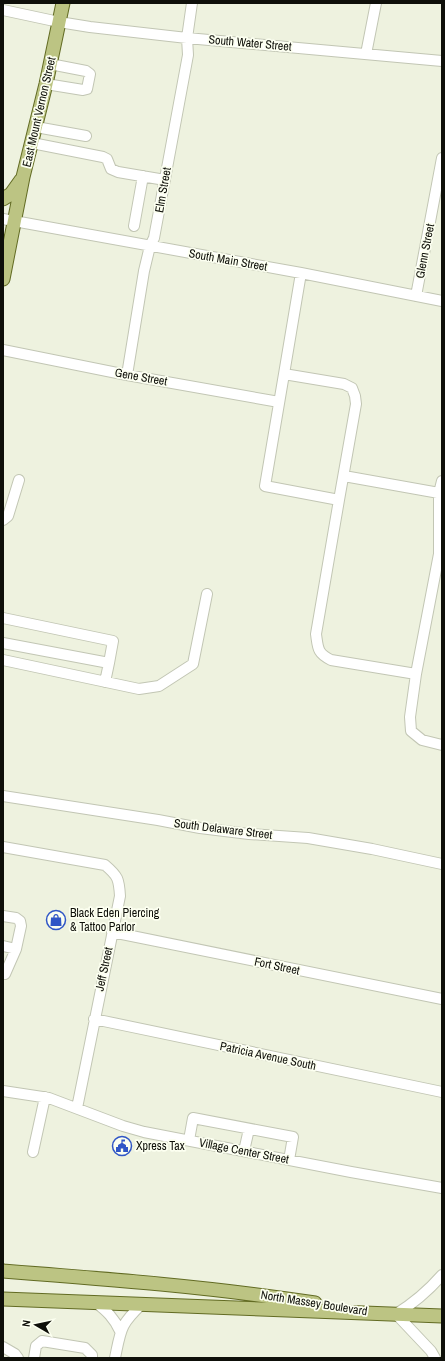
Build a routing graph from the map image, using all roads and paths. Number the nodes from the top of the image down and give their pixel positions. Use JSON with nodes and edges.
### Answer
{"nodes":[{"id":1,"x":63,"y":3,"type":"edge"},
{"id":2,"x":192,"y":3,"type":"edge"},
{"id":3,"x":376,"y":3,"type":"edge"},
{"id":4,"x":3,"y":10,"type":"edge"},
{"id":5,"x":59,"y":22,"type":"junction"},
{"id":6,"x":187,"y":38,"type":"junction"},
{"id":7,"x":366,"y":54,"type":"junction"},
{"id":8,"x":442,"y":61,"type":"edge"},
{"id":9,"x":50,"y":64,"type":"junction"},
{"id":10,"x":46,"y":84,"type":"junction"},
{"id":11,"x":36,"y":127,"type":"junction"},
{"id":12,"x":86,"y":136,"type":"dead end"},
{"id":13,"x":32,"y":144,"type":"junction"},
{"id":14,"x":442,"y":158,"type":"edge"},
{"id":15,"x":143,"y":176,"type":"junction"},
{"id":16,"x":23,"y":177,"type":"junction"},
{"id":17,"x":165,"y":180,"type":"junction"},
{"id":18,"x":3,"y":199,"type":"edge"},
{"id":19,"x":8,"y":220,"type":"edge"},
{"id":20,"x":134,"y":226,"type":"dead end"},
{"id":21,"x":150,"y":246,"type":"junction"},
{"id":22,"x":4,"y":258,"type":"edge"},
{"id":23,"x":301,"y":273,"type":"junction"},
{"id":24,"x":3,"y":279,"type":"edge"},
{"id":25,"x":416,"y":296,"type":"junction"},
{"id":26,"x":442,"y":301,"type":"edge"},
{"id":27,"x":3,"y":350,"type":"edge"},
{"id":28,"x":284,"y":374,"type":"junction"},
{"id":29,"x":127,"y":375,"type":"junction"},
{"id":30,"x":279,"y":402,"type":"junction"},
{"id":31,"x":344,"y":476,"type":"junction"},
{"id":32,"x":19,"y":480,"type":"dead end"},
{"id":33,"x":442,"y":481,"type":"edge"},
{"id":34,"x":439,"y":493,"type":"junction"},
{"id":35,"x":339,"y":500,"type":"junction"},
{"id":36,"x":3,"y":520,"type":"edge"},
{"id":37,"x":207,"y":594,"type":"dead end"},
{"id":38,"x":3,"y":618,"type":"edge"},
{"id":39,"x":3,"y":642,"type":"edge"},
{"id":40,"x":3,"y":660,"type":"edge"},
{"id":41,"x":109,"y":663,"type":"junction"},
{"id":42,"x":416,"y":674,"type":"junction"},
{"id":43,"x":106,"y":682,"type":"junction"},
{"id":44,"x":442,"y":745,"type":"edge"},
{"id":45,"x":3,"y":796,"type":"edge"},
{"id":46,"x":3,"y":846,"type":"edge"},
{"id":47,"x":442,"y":864,"type":"edge"},
{"id":48,"x":3,"y":916,"type":"edge"},
{"id":49,"x":112,"y":932,"type":"junction"},
{"id":50,"x":3,"y":946,"type":"edge"},
{"id":51,"x":16,"y":949,"type":"junction"},
{"id":52,"x":4,"y":975,"type":"edge"},
{"id":53,"x":442,"y":1000,"type":"edge"},
{"id":54,"x":94,"y":1019,"type":"junction"},
{"id":55,"x":3,"y":1091,"type":"edge"},
{"id":56,"x":442,"y":1092,"type":"edge"},
{"id":57,"x":45,"y":1097,"type":"junction"},
{"id":58,"x":77,"y":1108,"type":"junction"},
{"id":59,"x":249,"y":1129,"type":"junction"},
{"id":60,"x":189,"y":1140,"type":"junction"},
{"id":61,"x":244,"y":1151,"type":"junction"},
{"id":62,"x":33,"y":1152,"type":"dead end"},
{"id":63,"x":289,"y":1160,"type":"junction"},
{"id":64,"x":442,"y":1188,"type":"edge"},
{"id":65,"x":3,"y":1272,"type":"edge"},
{"id":66,"x":442,"y":1275,"type":"edge"},
{"id":67,"x":3,"y":1299,"type":"edge"},
{"id":68,"x":95,"y":1302,"type":"junction"},
{"id":69,"x":142,"y":1304,"type":"junction"},
{"id":70,"x":374,"y":1312,"type":"junction"},
{"id":71,"x":396,"y":1314,"type":"junction"},
{"id":72,"x":442,"y":1316,"type":"edge"},
{"id":73,"x":120,"y":1331,"type":"junction"},
{"id":74,"x":3,"y":1347,"type":"edge"},
{"id":75,"x":18,"y":1358,"type":"edge"},
{"id":76,"x":34,"y":1358,"type":"edge"},
{"id":77,"x":92,"y":1358,"type":"edge"},
{"id":78,"x":115,"y":1358,"type":"edge"},
{"id":79,"x":435,"y":1358,"type":"edge"}],
"edges":[{"from":1,"to":5,"type":"main road","name":"East Mount Vernon Street"},
{"from":2,"to":6,"type":"street","name":"Elm Street"},
{"from":3,"to":7,"type":"street"},
{"from":4,"to":5,"type":"street","name":"South Water Street"},
{"from":5,"to":6,"type":"street","name":"South Water Street"},
{"from":5,"to":9,"type":"main road","name":"East Mount Vernon Street"},
{"from":6,"to":7,"type":"street","name":"South Water Street"},
{"from":6,"to":17,"type":"street","name":"Elm Street"},
{"from":7,"to":8,"type":"street","name":"South Water Street"},
{"from":9,"to":10,"type":"main road","name":"East Mount Vernon Street"},
{"from":9,"to":10,"type":"street"},
{"from":10,"to":11,"type":"main road","name":"East Mount Vernon Street"},
{"from":11,"to":12,"type":"street"},
{"from":11,"to":13,"type":"main road","name":"East Mount Vernon Street"},
{"from":13,"to":15,"type":"street"},
{"from":13,"to":16,"type":"main road","name":"East Mount Vernon Street"},
{"from":14,"to":25,"type":"street","name":"Glenn Street"},
{"from":15,"to":17,"type":"street"},
{"from":15,"to":20,"type":"street"},
{"from":16,"to":18,"type":"main road"},
{"from":16,"to":19,"type":"main road","name":"East Mount Vernon Street"},
{"from":17,"to":21,"type":"street","name":"Elm Street"},
{"from":19,"to":21,"type":"street","name":"South Main Street"},
{"from":19,"to":22,"type":"main road","name":"East Mount Vernon Street"},
{"from":21,"to":23,"type":"street","name":"South Main Street"},
{"from":21,"to":29,"type":"street","name":"Elm Street"},
{"from":22,"to":24,"type":"main road","name":"East Mount Vernon Street"},
{"from":23,"to":25,"type":"street","name":"South Main Street"},
{"from":23,"to":28,"type":"street"},
{"from":25,"to":26,"type":"street","name":"South Main Street"},
{"from":27,"to":29,"type":"street","name":"Gene Street"},
{"from":28,"to":30,"type":"street"},
{"from":28,"to":31,"type":"street"},
{"from":29,"to":30,"type":"street","name":"Gene Street"},
{"from":30,"to":35,"type":"street"},
{"from":31,"to":34,"type":"street"},
{"from":31,"to":35,"type":"street"},
{"from":32,"to":36,"type":"street"},
{"from":33,"to":34,"type":"street"},
{"from":34,"to":42,"type":"street"},
{"from":35,"to":42,"type":"street"},
{"from":37,"to":43,"type":"street"},
{"from":38,"to":41,"type":"street"},
{"from":39,"to":41,"type":"street"},
{"from":40,"to":43,"type":"street"},
{"from":41,"to":43,"type":"street"},
{"from":42,"to":44,"type":"street"},
{"from":45,"to":47,"type":"street","name":"South Delaware Street"},
{"from":46,"to":49,"type":"street","name":"Jeff Street"},
{"from":48,"to":51,"type":"street"},
{"from":49,"to":53,"type":"street","name":"Fort Street"},
{"from":49,"to":54,"type":"street","name":"Jeff Street"},
{"from":50,"to":51,"type":"street"},
{"from":51,"to":52,"type":"street"},
{"from":54,"to":56,"type":"street","name":"Patricia Avenue South"},
{"from":54,"to":58,"type":"street","name":"Jeff Street"},
{"from":55,"to":57,"type":"street","name":"Village Center Street"},
{"from":57,"to":58,"type":"street","name":"Village Center Street"},
{"from":57,"to":62,"type":"street"},
{"from":58,"to":60,"type":"street","name":"Village Center Street"},
{"from":59,"to":60,"type":"street"},
{"from":59,"to":61,"type":"street"},
{"from":59,"to":63,"type":"street"},
{"from":60,"to":61,"type":"street","name":"Village Center Street"},
{"from":61,"to":63,"type":"street","name":"Village Center Street"},
{"from":63,"to":64,"type":"street","name":"Village Center Street"},
{"from":65,"to":70,"type":"main road","name":"North Massey Boulevard"},
{"from":66,"to":71,"type":"street"},
{"from":67,"to":68,"type":"main road","name":"North Massey Boulevard"},
{"from":68,"to":69,"type":"main road","name":"North Massey Boulevard"},
{"from":68,"to":73,"type":"street"},
{"from":69,"to":70,"type":"main road","name":"North Massey Boulevard"},
{"from":69,"to":73,"type":"street"},
{"from":70,"to":71,"type":"main road"},
{"from":71,"to":72,"type":"main road"},
{"from":71,"to":79,"type":"street"},
{"from":73,"to":78,"type":"street"},
{"from":74,"to":75,"type":"street"},
{"from":76,"to":77,"type":"street"}]}
